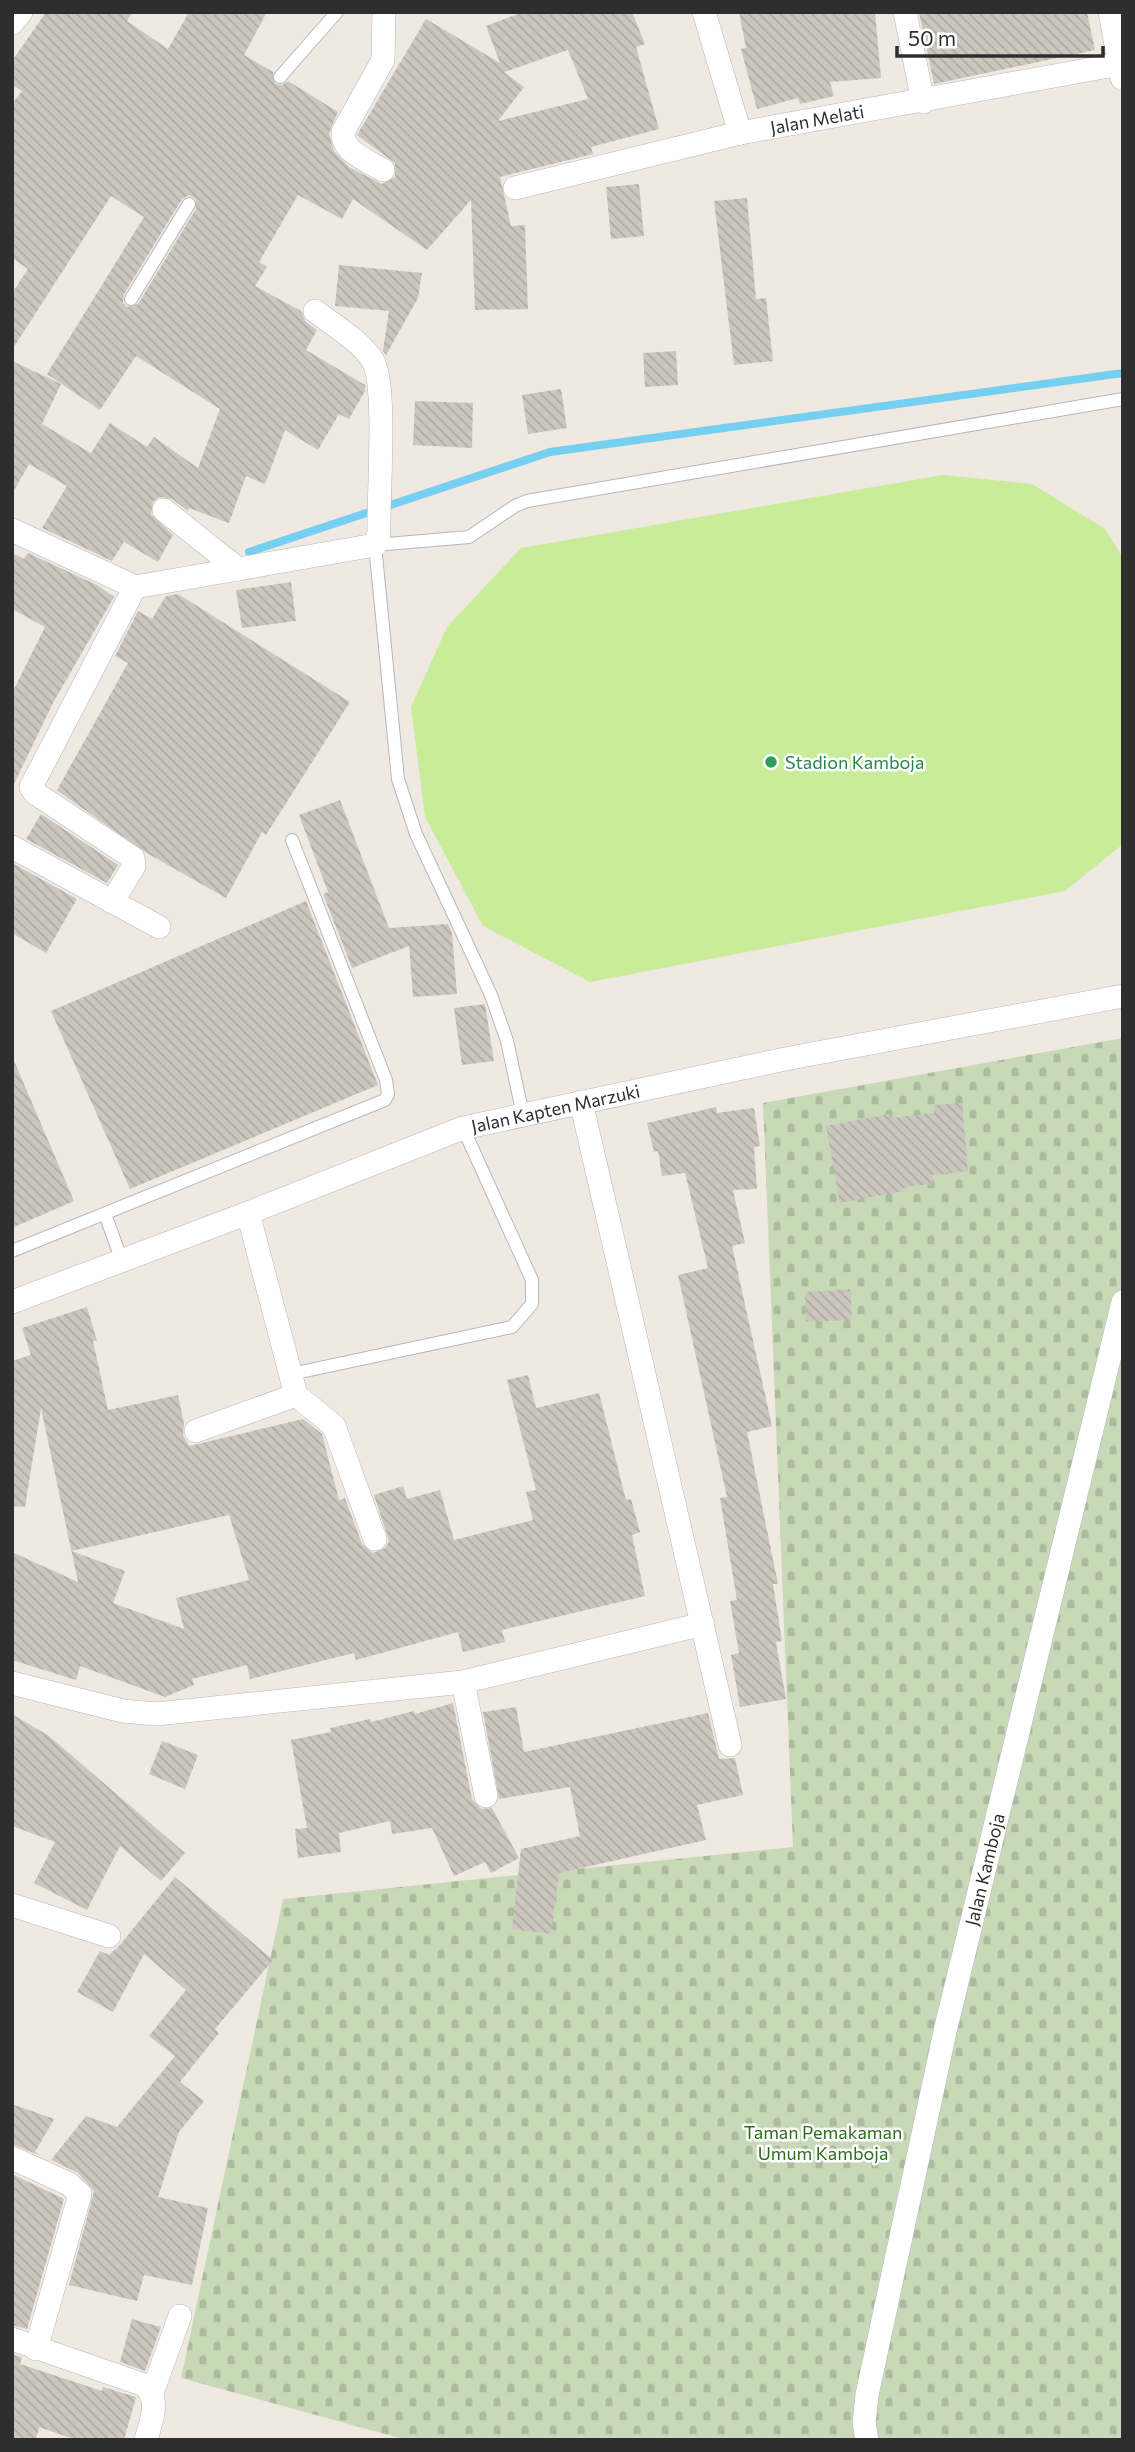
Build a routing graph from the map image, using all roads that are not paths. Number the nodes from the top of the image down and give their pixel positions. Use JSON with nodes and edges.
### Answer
{"nodes":[{"id":1,"x":21,"y":12,"type":"edge"},
{"id":2,"x":338,"y":12,"type":"edge"},
{"id":3,"x":362,"y":12,"type":"edge"},
{"id":4,"x":383,"y":12,"type":"edge"},
{"id":5,"x":704,"y":12,"type":"edge"},
{"id":6,"x":905,"y":12,"type":"edge"},
{"id":7,"x":1110,"y":12,"type":"edge"},
{"id":8,"x":12,"y":23,"type":"edge"},
{"id":9,"x":1118,"y":36,"type":"edge"},
{"id":10,"x":1121,"y":72,"type":"edge"},
{"id":11,"x":280,"y":77,"type":"dead end"},
{"id":12,"x":923,"y":102,"type":"junction"},
{"id":13,"x":740,"y":133,"type":"junction"},
{"id":14,"x":383,"y":170,"type":"dead end"},
{"id":15,"x":515,"y":188,"type":"dead end"},
{"id":16,"x":188,"y":204,"type":"dead end"},
{"id":17,"x":131,"y":299,"type":"dead end"},
{"id":18,"x":315,"y":311,"type":"dead end"},
{"id":19,"x":1123,"y":399,"type":"edge"},
{"id":20,"x":164,"y":510,"type":"dead end"},
{"id":21,"x":12,"y":530,"type":"edge"},
{"id":22,"x":377,"y":539,"type":"junction"},
{"id":23,"x":238,"y":569,"type":"junction"},
{"id":24,"x":135,"y":587,"type":"junction"},
{"id":25,"x":292,"y":840,"type":"dead end"},
{"id":26,"x":12,"y":847,"type":"edge"},
{"id":27,"x":112,"y":902,"type":"junction"},
{"id":28,"x":159,"y":927,"type":"dead end"},
{"id":29,"x":1123,"y":996,"type":"edge"},
{"id":30,"x":581,"y":1102,"type":"junction"},
{"id":31,"x":523,"y":1115,"type":"junction"},
{"id":32,"x":463,"y":1128,"type":"junction"},
{"id":33,"x":248,"y":1213,"type":"junction"},
{"id":34,"x":105,"y":1214,"type":"junction"},
{"id":35,"x":12,"y":1251,"type":"edge"},
{"id":36,"x":122,"y":1261,"type":"junction"},
{"id":37,"x":12,"y":1302,"type":"edge"},
{"id":38,"x":1123,"y":1302,"type":"edge"},
{"id":39,"x":294,"y":1385,"type":"junction"},
{"id":40,"x":196,"y":1431,"type":"dead end"},
{"id":41,"x":375,"y":1539,"type":"dead end"},
{"id":42,"x":703,"y":1624,"type":"junction"},
{"id":43,"x":463,"y":1682,"type":"junction"},
{"id":44,"x":12,"y":1683,"type":"edge"},
{"id":45,"x":730,"y":1745,"type":"dead end"},
{"id":46,"x":486,"y":1796,"type":"dead end"},
{"id":47,"x":12,"y":1905,"type":"edge"},
{"id":48,"x":109,"y":1936,"type":"dead end"},
{"id":49,"x":12,"y":2158,"type":"edge"},
{"id":50,"x":180,"y":2316,"type":"dead end"},
{"id":51,"x":12,"y":2339,"type":"edge"},
{"id":52,"x":36,"y":2349,"type":"junction"},
{"id":53,"x":152,"y":2393,"type":"junction"},
{"id":54,"x":863,"y":2434,"type":"edge"},
{"id":55,"x":146,"y":2440,"type":"edge"}],
"edges":[{"from":1,"to":8,"type":"street"},
{"from":2,"to":11,"type":"lane"},
{"from":3,"to":4,"type":"street"},
{"from":4,"to":14,"type":"street"},
{"from":5,"to":13,"type":"street"},
{"from":6,"to":12,"type":"street"},
{"from":7,"to":9,"type":"street"},
{"from":9,"to":10,"type":"street"},
{"from":10,"to":12,"type":"street","name":"Jalan Melati"},
{"from":12,"to":13,"type":"street","name":"Jalan Melati"},
{"from":13,"to":15,"type":"street","name":"Jalan Melati"},
{"from":16,"to":17,"type":"lane"},
{"from":18,"to":22,"type":"street"},
{"from":19,"to":22,"type":"lane"},
{"from":20,"to":23,"type":"street"},
{"from":21,"to":24,"type":"street"},
{"from":22,"to":23,"type":"street"},
{"from":22,"to":31,"type":"lane"},
{"from":23,"to":24,"type":"street"},
{"from":24,"to":27,"type":"street"},
{"from":25,"to":34,"type":"lane"},
{"from":26,"to":27,"type":"street"},
{"from":27,"to":28,"type":"street"},
{"from":29,"to":30,"type":"street","name":"Jalan Kapten Marzuki"},
{"from":30,"to":31,"type":"street","name":"Jalan Kapten Marzuki"},
{"from":30,"to":42,"type":"street"},
{"from":31,"to":32,"type":"street","name":"Jalan Kapten Marzuki"},
{"from":32,"to":33,"type":"street","name":"Jalan Kapten Marzuki"},
{"from":32,"to":39,"type":"lane"},
{"from":33,"to":36,"type":"street","name":"Jalan Kapten Marzuki"},
{"from":33,"to":39,"type":"street"},
{"from":34,"to":35,"type":"lane"},
{"from":34,"to":36,"type":"lane"},
{"from":36,"to":37,"type":"street","name":"Jalan Kapten Marzuki"},
{"from":38,"to":54,"type":"street","name":"Jalan Kamboja"},
{"from":39,"to":40,"type":"street"},
{"from":39,"to":41,"type":"street"},
{"from":42,"to":43,"type":"street"},
{"from":42,"to":45,"type":"street"},
{"from":43,"to":44,"type":"street"},
{"from":43,"to":46,"type":"street"},
{"from":47,"to":48,"type":"street"},
{"from":49,"to":52,"type":"street"},
{"from":50,"to":53,"type":"street"},
{"from":51,"to":52,"type":"street"},
{"from":52,"to":53,"type":"street"},
{"from":53,"to":55,"type":"street"}]}
